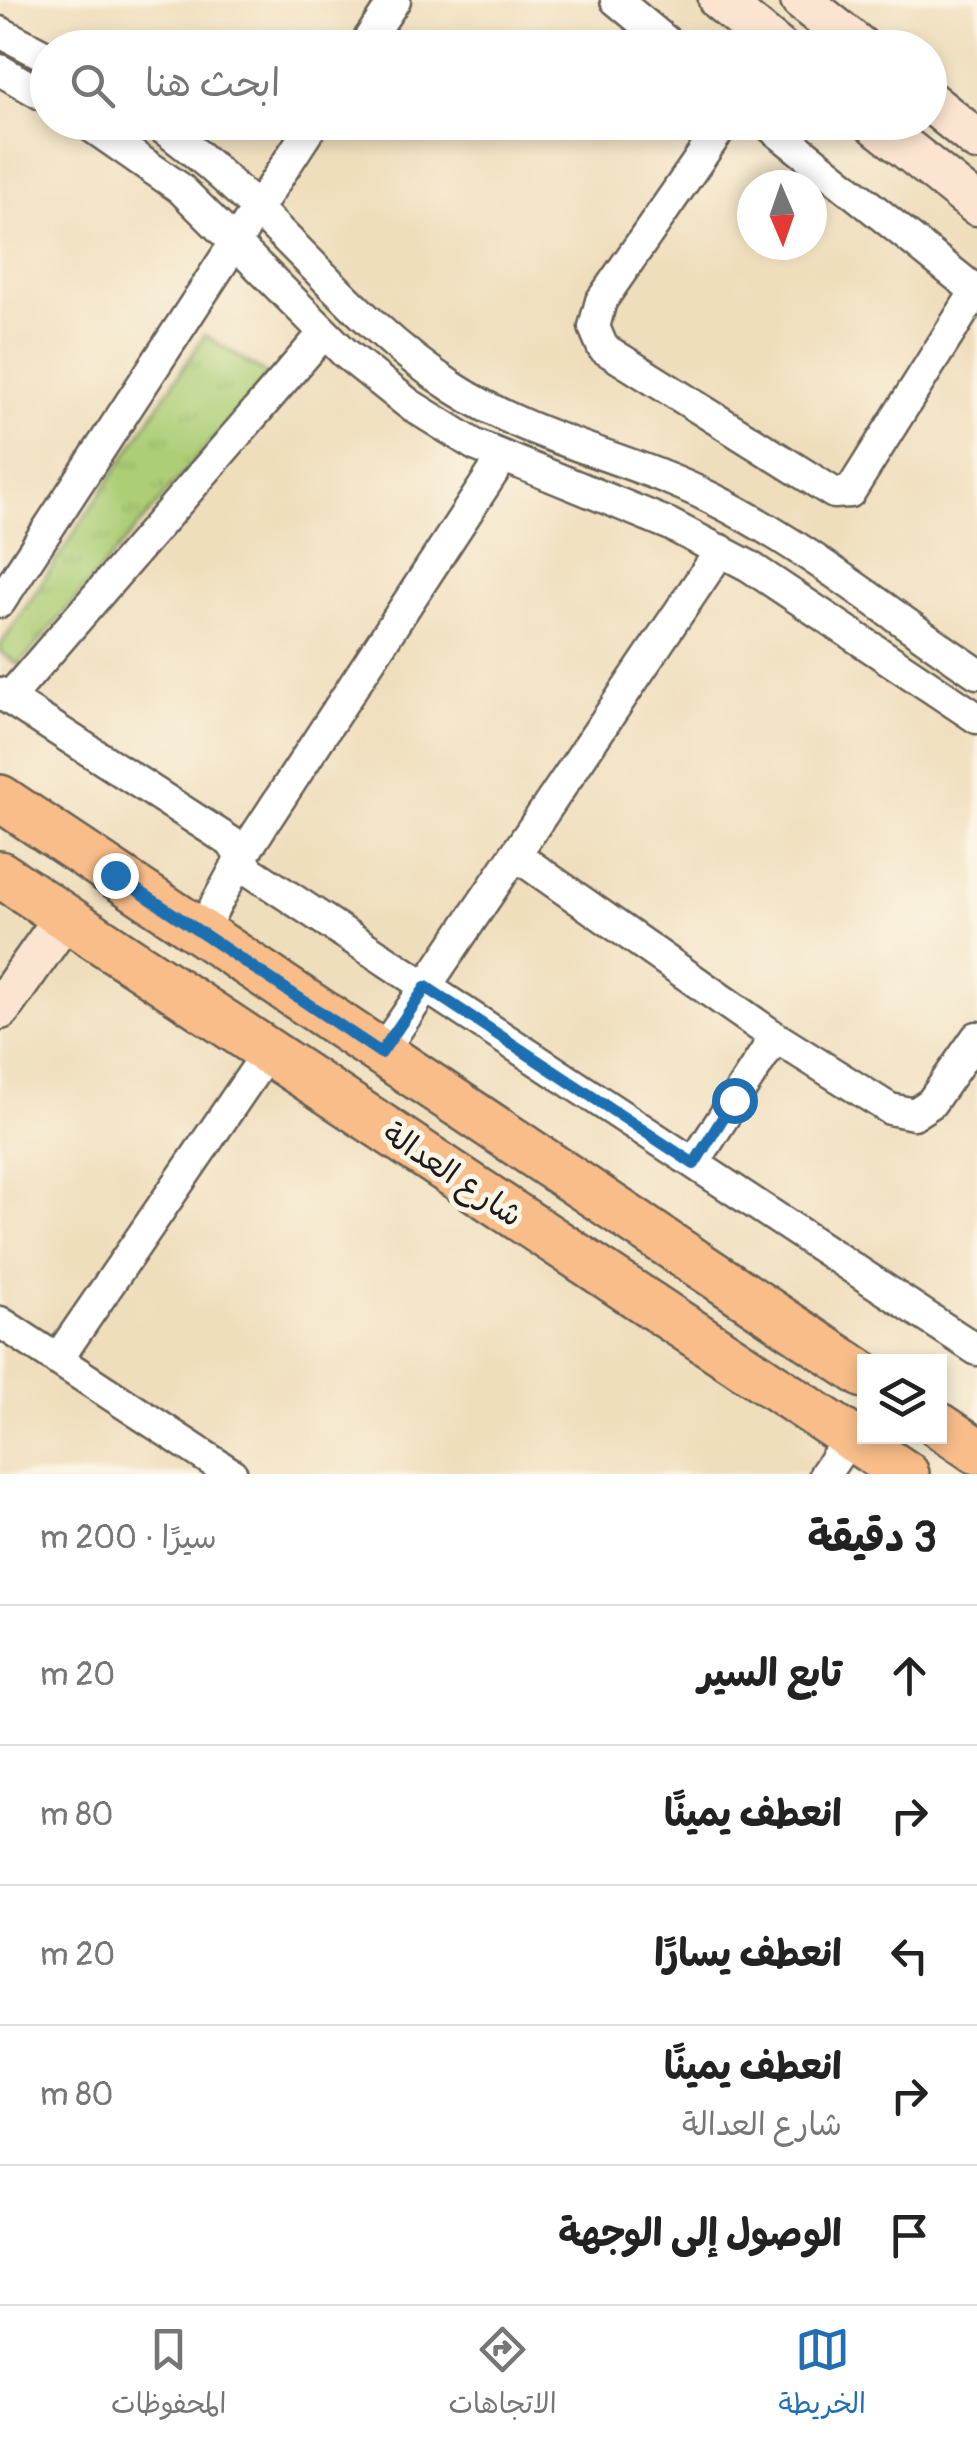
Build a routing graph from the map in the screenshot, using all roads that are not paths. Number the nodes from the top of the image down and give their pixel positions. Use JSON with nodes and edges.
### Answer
{"nodes":[{"id":1,"x":394,"y":0,"type":"edge"},
{"id":2,"x":616,"y":0,"type":"edge"},
{"id":3,"x":719,"y":0,"type":"edge"},
{"id":4,"x":802,"y":0,"type":"edge"},
{"id":5,"x":375,"y":30,"type":"edge"},
{"id":6,"x":652,"y":30,"type":"edge"},
{"id":7,"x":756,"y":30,"type":"edge"},
{"id":8,"x":839,"y":30,"type":"edge"},
{"id":9,"x":0,"y":32,"type":"edge"},
{"id":10,"x":30,"y":48,"type":"edge"},
{"id":11,"x":5,"y":83,"type":"edge"},
{"id":12,"x":30,"y":92,"type":"edge"},
{"id":13,"x":947,"y":116,"type":"edge"},
{"id":14,"x":111,"y":140,"type":"edge"},
{"id":15,"x":176,"y":140,"type":"edge"},
{"id":16,"x":302,"y":140,"type":"edge"},
{"id":17,"x":712,"y":140,"type":"edge"},
{"id":18,"x":787,"y":140,"type":"edge"},
{"id":19,"x":896,"y":140,"type":"edge"},
{"id":20,"x":977,"y":140,"type":"edge"},
{"id":21,"x":977,"y":205,"type":"edge"},
{"id":22,"x":258,"y":208,"type":"junction"},
{"id":23,"x":237,"y":241,"type":"junction"},
{"id":24,"x":976,"y":292,"type":"edge"},
{"id":25,"x":324,"y":333,"type":"junction"},
{"id":26,"x":503,"y":457,"type":"junction"},
{"id":27,"x":721,"y":550,"type":"junction"},
{"id":28,"x":0,"y":602,"type":"edge"},
{"id":29,"x":977,"y":673,"type":"edge"},
{"id":30,"x":4,"y":695,"type":"edge"},
{"id":31,"x":977,"y":718,"type":"edge"},
{"id":32,"x":0,"y":798,"type":"edge"},
{"id":33,"x":517,"y":856,"type":"junction"},
{"id":34,"x":242,"y":858,"type":"junction"},
{"id":35,"x":0,"y":874,"type":"edge"},
{"id":36,"x":65,"y":916,"type":"junction"},
{"id":37,"x":201,"y":932,"type":"junction"},
{"id":38,"x":426,"y":987,"type":"junction"},
{"id":39,"x":0,"y":1009,"type":"edge"},
{"id":40,"x":977,"y":1036,"type":"edge"},
{"id":41,"x":775,"y":1037,"type":"junction"},
{"id":42,"x":268,"y":1052,"type":"junction"},
{"id":43,"x":381,"y":1053,"type":"junction"},
{"id":44,"x":694,"y":1164,"type":"junction"},
{"id":45,"x":0,"y":1322,"type":"edge"},
{"id":46,"x":977,"y":1350,"type":"edge"},
{"id":47,"x":57,"y":1360,"type":"junction"},
{"id":48,"x":857,"y":1371,"type":"edge"},
{"id":49,"x":947,"y":1431,"type":"edge"},
{"id":50,"x":850,"y":1437,"type":"junction"},
{"id":51,"x":977,"y":1450,"type":"edge"},
{"id":52,"x":232,"y":1474,"type":"edge"},
{"id":53,"x":826,"y":1474,"type":"edge"},
{"id":54,"x":906,"y":1474,"type":"edge"}],
"edges":[{"from":1,"to":5,"type":"street"},
{"from":2,"to":6,"type":"street"},
{"from":3,"to":7,"type":"main road"},
{"from":4,"to":8,"type":"main road"},
{"from":9,"to":10,"type":"street"},
{"from":11,"to":12,"type":"street"},
{"from":13,"to":20,"type":"main road"},
{"from":14,"to":23,"type":"street"},
{"from":15,"to":22,"type":"street"},
{"from":16,"to":22,"type":"street"},
{"from":17,"to":24,"type":"street"},
{"from":18,"to":24,"type":"street"},
{"from":19,"to":21,"type":"main road"},
{"from":22,"to":23,"type":"street"},
{"from":22,"to":29,"type":"street"},
{"from":23,"to":25,"type":"street"},
{"from":23,"to":28,"type":"street"},
{"from":25,"to":26,"type":"street"},
{"from":25,"to":30,"type":"street"},
{"from":26,"to":27,"type":"street"},
{"from":26,"to":34,"type":"street"},
{"from":27,"to":31,"type":"street"},
{"from":27,"to":33,"type":"street"},
{"from":30,"to":34,"type":"street"},
{"from":32,"to":37,"type":"main road","name":"شارع العدالة"},
{"from":33,"to":38,"type":"street"},
{"from":33,"to":41,"type":"street"},
{"from":34,"to":37,"type":"street"},
{"from":34,"to":38,"type":"street"},
{"from":35,"to":36,"type":"main road","name":"شارع العدالة"},
{"from":36,"to":39,"type":"main road"},
{"from":36,"to":42,"type":"main road","name":"شارع العدالة"},
{"from":37,"to":43,"type":"main road","name":"شارع العدالة"},
{"from":38,"to":43,"type":"street"},
{"from":38,"to":44,"type":"street"},
{"from":40,"to":41,"type":"street"},
{"from":41,"to":44,"type":"street"},
{"from":42,"to":47,"type":"street"},
{"from":42,"to":50,"type":"main road","name":"شارع العدالة"},
{"from":43,"to":48,"type":"main road","name":"شارع العدالة"},
{"from":44,"to":46,"type":"street"},
{"from":45,"to":47,"type":"street"},
{"from":47,"to":52,"type":"street"},
{"from":49,"to":51,"type":"main road"},
{"from":50,"to":53,"type":"street"},
{"from":50,"to":54,"type":"main road","name":"شارع العدالة"}]}
